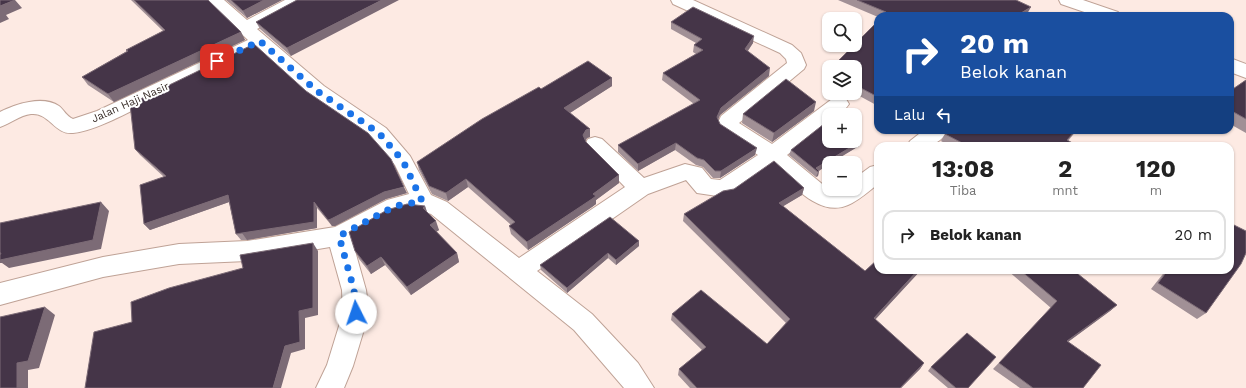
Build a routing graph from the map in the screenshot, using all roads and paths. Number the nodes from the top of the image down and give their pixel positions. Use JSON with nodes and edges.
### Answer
{"nodes":[{"id":1,"x":214,"y":0,"type":"edge"},
{"id":2,"x":298,"y":0,"type":"edge"},
{"id":3,"x":679,"y":0,"type":"edge"},
{"id":4,"x":1076,"y":1,"type":"edge"},
{"id":5,"x":1069,"y":12,"type":"edge"},
{"id":6,"x":1102,"y":12,"type":"edge"},
{"id":7,"x":245,"y":28,"type":"junction"},
{"id":8,"x":260,"y":41,"type":"junction"},
{"id":9,"x":1234,"y":66,"type":"edge"},
{"id":10,"x":1246,"y":72,"type":"edge"},
{"id":11,"x":839,"y":104,"type":"dead end"},
{"id":12,"x":0,"y":120,"type":"edge"},
{"id":13,"x":933,"y":134,"type":"edge"},
{"id":14,"x":922,"y":142,"type":"edge"},
{"id":15,"x":595,"y":144,"type":"dead end"},
{"id":16,"x":773,"y":155,"type":"junction"},
{"id":17,"x":874,"y":176,"type":"edge"},
{"id":18,"x":640,"y":188,"type":"junction"},
{"id":19,"x":422,"y":201,"type":"junction"},
{"id":20,"x":339,"y":236,"type":"junction"},
{"id":21,"x":518,"y":271,"type":"junction"},
{"id":22,"x":0,"y":294,"type":"edge"},
{"id":23,"x":330,"y":388,"type":"edge"},
{"id":24,"x":640,"y":388,"type":"edge"}],
"edges":[{"from":1,"to":7,"type":"street"},
{"from":2,"to":7,"type":"street"},
{"from":3,"to":16,"type":"street"},
{"from":4,"to":5,"type":"street"},
{"from":4,"to":6,"type":"street"},
{"from":7,"to":8,"type":"street"},
{"from":8,"to":12,"type":"street","name":"Jalan Haji Nasir"},
{"from":8,"to":19,"type":"street"},
{"from":9,"to":10,"type":"street"},
{"from":11,"to":16,"type":"street"},
{"from":13,"to":14,"type":"street"},
{"from":15,"to":18,"type":"street"},
{"from":16,"to":17,"type":"street"},
{"from":16,"to":18,"type":"street"},
{"from":18,"to":21,"type":"street"},
{"from":19,"to":20,"type":"street"},
{"from":19,"to":21,"type":"street"},
{"from":20,"to":22,"type":"street"},
{"from":20,"to":23,"type":"street"},
{"from":21,"to":24,"type":"street"}]}
